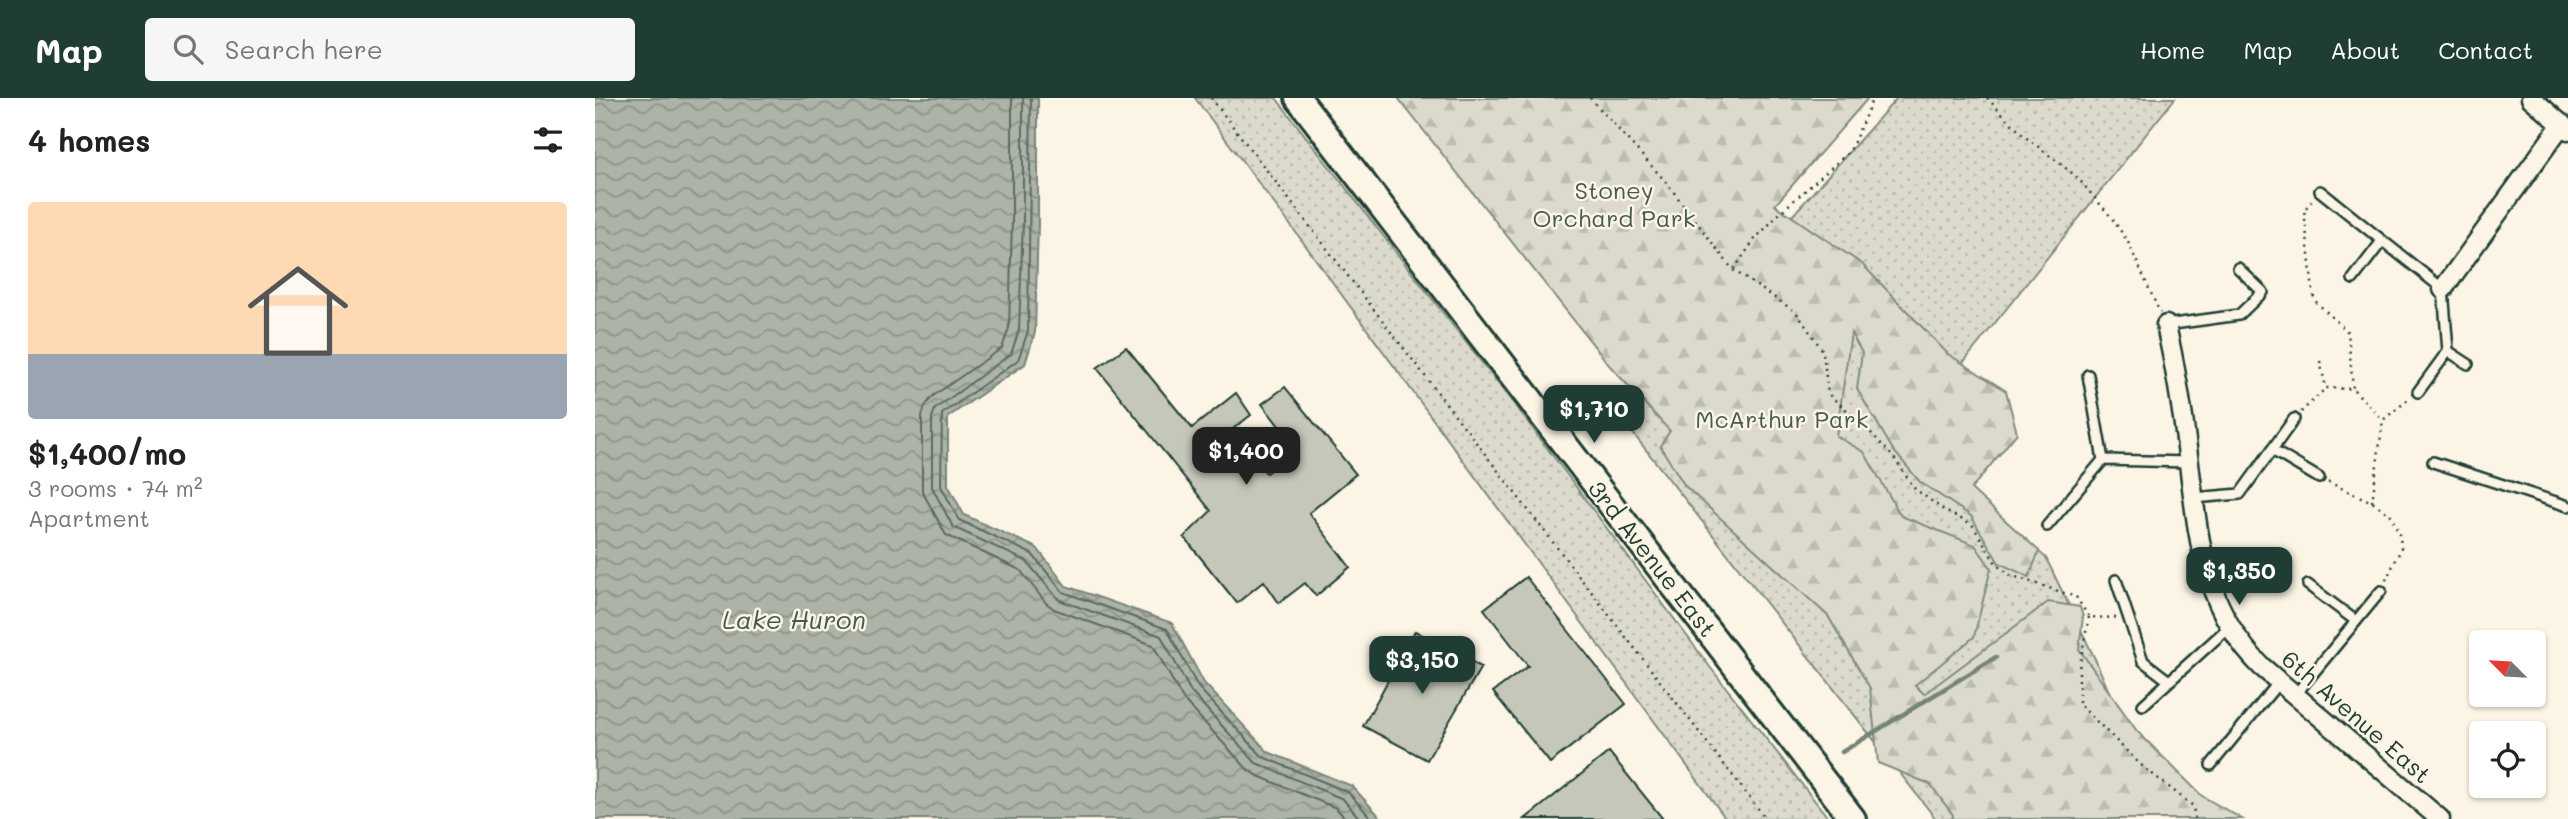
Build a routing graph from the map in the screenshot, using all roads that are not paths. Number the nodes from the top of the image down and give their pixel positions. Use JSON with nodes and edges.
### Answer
{"nodes":[{"id":1,"x":1298,"y":98,"type":"edge"},
{"id":2,"x":2531,"y":98,"type":"edge"},
{"id":3,"x":2565,"y":127,"type":"edge"},
{"id":4,"x":2320,"y":191,"type":"road end"},
{"id":5,"x":2382,"y":241,"type":"junction"},
{"id":6,"x":2238,"y":268,"type":"dead end"},
{"id":7,"x":2353,"y":279,"type":"dead end"},
{"id":8,"x":2443,"y":289,"type":"junction"},
{"id":9,"x":2166,"y":325,"type":"joint"},
{"id":10,"x":2448,"y":351,"type":"junction"},
{"id":11,"x":2468,"y":364,"type":"dead end"},
{"id":12,"x":2088,"y":375,"type":"dead end"},
{"id":13,"x":2418,"y":391,"type":"road end"},
{"id":14,"x":2294,"y":419,"type":"road end"},
{"id":15,"x":2272,"y":450,"type":"junction"},
{"id":16,"x":2103,"y":460,"type":"junction"},
{"id":17,"x":2189,"y":462,"type":"junction"},
{"id":18,"x":2434,"y":462,"type":"dead end"},
{"id":19,"x":2319,"y":478,"type":"road end"},
{"id":20,"x":2194,"y":498,"type":"junction"},
{"id":21,"x":2568,"y":506,"type":"edge"},
{"id":22,"x":2047,"y":526,"type":"dead end"},
{"id":23,"x":2116,"y":580,"type":"dead end"},
{"id":24,"x":2308,"y":585,"type":"dead end"},
{"id":25,"x":2381,"y":591,"type":"road end"},
{"id":26,"x":2356,"y":621,"type":"junction"},
{"id":27,"x":2229,"y":627,"type":"junction"},
{"id":28,"x":2169,"y":681,"type":"junction"},
{"id":29,"x":2279,"y":681,"type":"junction"},
{"id":30,"x":2295,"y":695,"type":"junction"},
{"id":31,"x":2143,"y":705,"type":"dead end"},
{"id":32,"x":2211,"y":765,"type":"dead end"},
{"id":33,"x":1853,"y":819,"type":"edge"},
{"id":34,"x":2439,"y":819,"type":"edge"}],
"edges":[{"from":1,"to":33,"type":"main road","name":"3rd Avenue East"},
{"from":2,"to":3,"type":"street"},
{"from":3,"to":8,"type":"street"},
{"from":4,"to":5,"type":"lane"},
{"from":5,"to":7,"type":"lane"},
{"from":5,"to":8,"type":"lane"},
{"from":6,"to":9,"type":"lane"},
{"from":8,"to":10,"type":"lane"},
{"from":9,"to":17,"type":"street","name":"6th Avenue East"},
{"from":10,"to":11,"type":"lane"},
{"from":10,"to":13,"type":"lane"},
{"from":12,"to":16,"type":"lane"},
{"from":14,"to":15,"type":"lane"},
{"from":15,"to":19,"type":"lane"},
{"from":15,"to":20,"type":"lane"},
{"from":16,"to":17,"type":"lane"},
{"from":16,"to":22,"type":"lane"},
{"from":17,"to":20,"type":"street","name":"6th Avenue East"},
{"from":18,"to":21,"type":"lane"},
{"from":20,"to":27,"type":"street","name":"6th Avenue East"},
{"from":23,"to":28,"type":"lane"},
{"from":24,"to":26,"type":"lane"},
{"from":25,"to":26,"type":"lane"},
{"from":26,"to":30,"type":"lane"},
{"from":27,"to":28,"type":"lane"},
{"from":27,"to":29,"type":"street","name":"6th Avenue East"},
{"from":28,"to":31,"type":"lane"},
{"from":29,"to":30,"type":"street","name":"6th Avenue East"},
{"from":29,"to":32,"type":"lane"},
{"from":30,"to":34,"type":"street","name":"6th Avenue East"}]}
